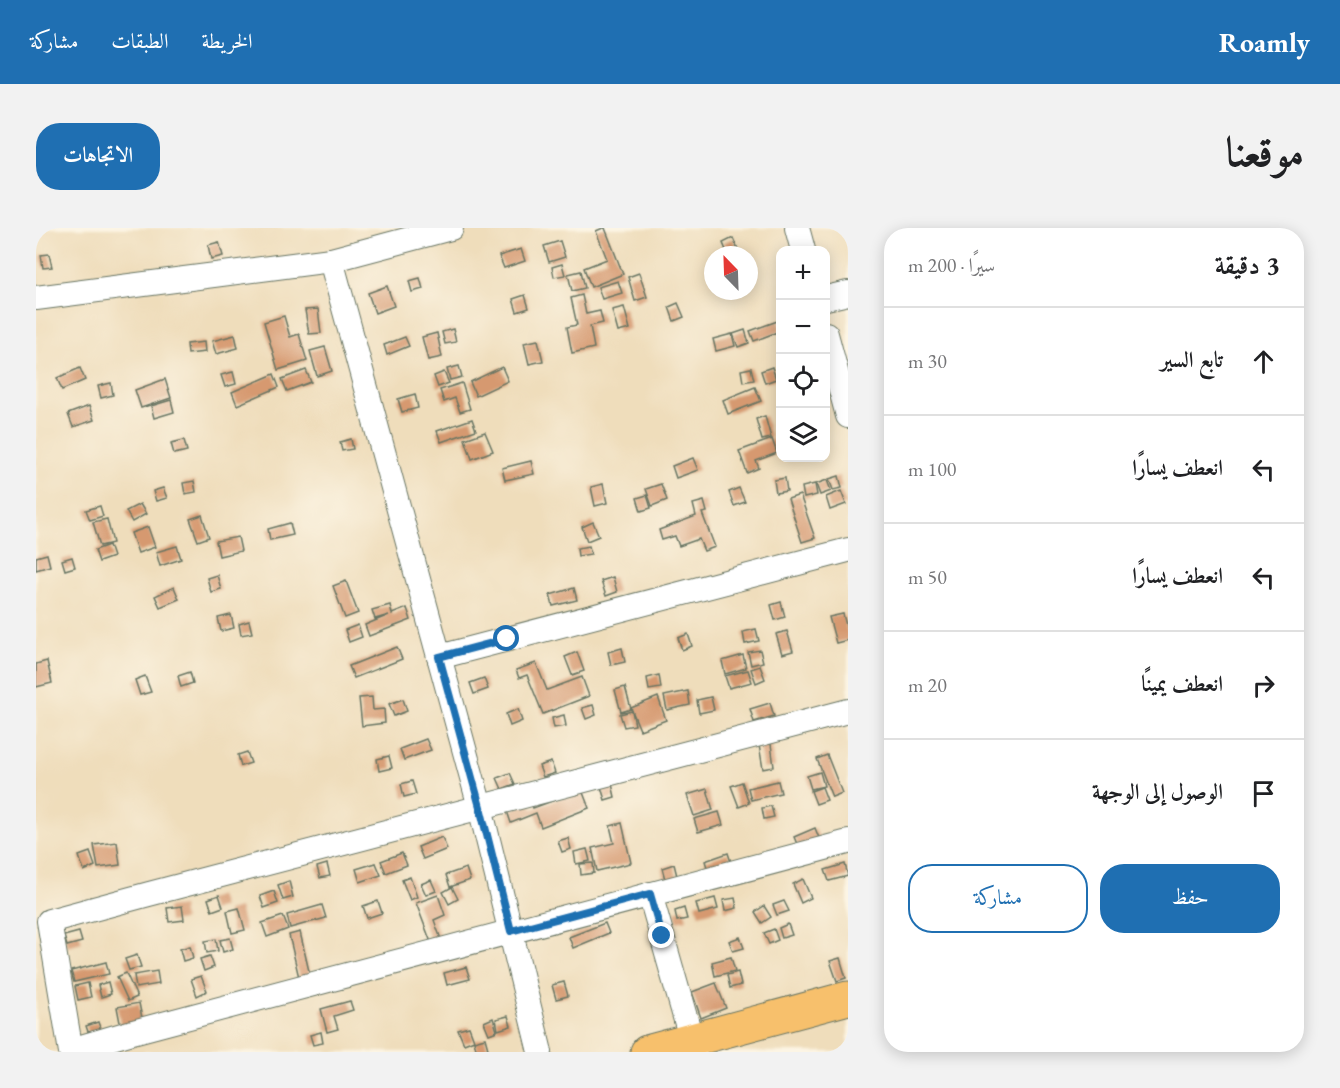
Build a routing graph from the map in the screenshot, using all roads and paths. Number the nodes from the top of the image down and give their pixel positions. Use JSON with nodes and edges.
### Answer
{"nodes":[{"id":1,"x":451,"y":228,"type":"edge"},
{"id":2,"x":797,"y":228,"type":"edge"},
{"id":3,"x":802,"y":246,"type":"edge"},
{"id":4,"x":331,"y":260,"type":"junction"},
{"id":5,"x":848,"y":293,"type":"edge"},
{"id":6,"x":830,"y":297,"type":"edge"},
{"id":7,"x":36,"y":298,"type":"edge"},
{"id":8,"x":830,"y":352,"type":"edge"},
{"id":9,"x":848,"y":416,"type":"edge"},
{"id":10,"x":848,"y":550,"type":"edge"},
{"id":11,"x":439,"y":657,"type":"junction"},
{"id":12,"x":848,"y":711,"type":"edge"},
{"id":13,"x":480,"y":807,"type":"junction"},
{"id":14,"x":848,"y":842,"type":"edge"},
{"id":15,"x":650,"y":894,"type":"junction"},
{"id":16,"x":511,"y":931,"type":"junction"},
{"id":17,"x":848,"y":998,"type":"edge"},
{"id":18,"x":693,"y":1046,"type":"edge"},
{"id":19,"x":71,"y":1051,"type":"edge"},
{"id":20,"x":540,"y":1052,"type":"edge"},
{"id":21,"x":647,"y":1052,"type":"edge"}],
"edges":[{"from":1,"to":4,"type":"street"},
{"from":2,"to":3,"type":"street"},
{"from":4,"to":7,"type":"street"},
{"from":4,"to":11,"type":"street"},
{"from":5,"to":6,"type":"street"},
{"from":8,"to":9,"type":"street"},
{"from":10,"to":11,"type":"street"},
{"from":11,"to":13,"type":"street"},
{"from":12,"to":13,"type":"street"},
{"from":13,"to":16,"type":"street"},
{"from":13,"to":19,"type":"street"},
{"from":14,"to":15,"type":"street"},
{"from":15,"to":16,"type":"street"},
{"from":15,"to":18,"type":"street"},
{"from":16,"to":19,"type":"street"},
{"from":16,"to":20,"type":"street"},
{"from":17,"to":18,"type":"highway"},
{"from":18,"to":21,"type":"highway"}]}
